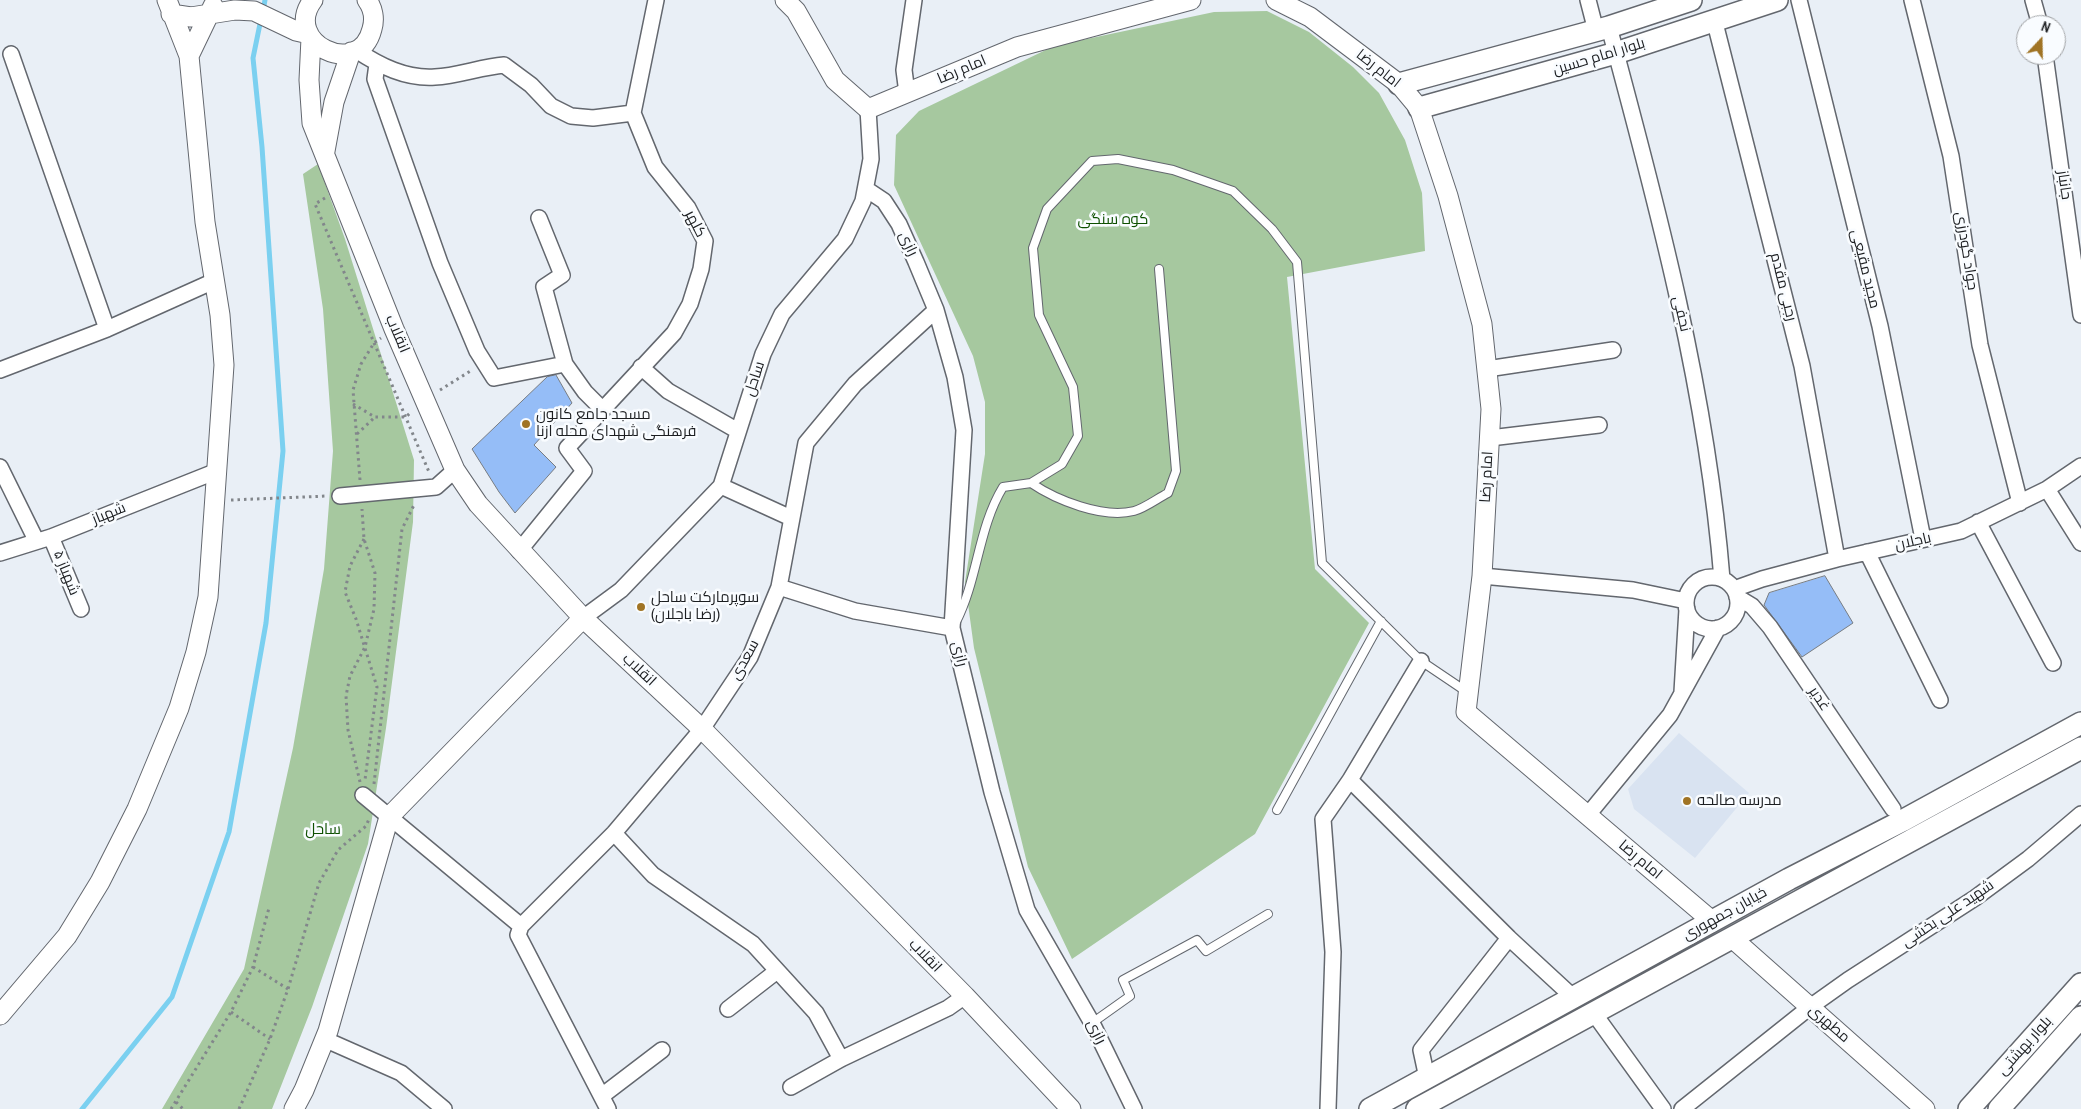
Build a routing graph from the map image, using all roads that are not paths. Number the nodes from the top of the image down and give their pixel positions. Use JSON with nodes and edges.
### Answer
{"nodes":[{"id":1,"x":313,"y":0,"type":"edge"},
{"id":2,"x":366,"y":0,"type":"edge"},
{"id":3,"x":656,"y":0,"type":"edge"},
{"id":4,"x":785,"y":0,"type":"edge"},
{"id":5,"x":914,"y":0,"type":"edge"},
{"id":6,"x":1192,"y":0,"type":"edge"},
{"id":7,"x":1276,"y":0,"type":"edge"},
{"id":8,"x":1588,"y":0,"type":"edge"},
{"id":9,"x":1692,"y":0,"type":"edge"},
{"id":10,"x":1777,"y":0,"type":"edge"},
{"id":11,"x":1799,"y":0,"type":"edge"},
{"id":12,"x":1912,"y":0,"type":"edge"},
{"id":13,"x":2033,"y":0,"type":"edge"},
{"id":14,"x":169,"y":7,"type":"edge"},
{"id":15,"x":214,"y":9,"type":"edge"},
{"id":16,"x":2037,"y":15,"type":"edge"},
{"id":17,"x":1714,"y":19,"type":"junction"},
{"id":18,"x":1602,"y":29,"type":"junction"},
{"id":19,"x":305,"y":34,"type":"junction"},
{"id":20,"x":354,"y":51,"type":"junction"},
{"id":21,"x":1616,"y":53,"type":"junction"},
{"id":22,"x":11,"y":54,"type":"dead end"},
{"id":23,"x":189,"y":56,"type":"junction"},
{"id":24,"x":377,"y":64,"type":"junction"},
{"id":25,"x":2046,"y":65,"type":"edge"},
{"id":26,"x":1400,"y":84,"type":"junction"},
{"id":27,"x":907,"y":93,"type":"junction"},
{"id":28,"x":1419,"y":108,"type":"junction"},
{"id":29,"x":868,"y":109,"type":"junction"},
{"id":30,"x":633,"y":114,"type":"junction"},
{"id":31,"x":324,"y":151,"type":"junction"},
{"id":32,"x":866,"y":189,"type":"junction"},
{"id":33,"x":539,"y":218,"type":"dead end"},
{"id":34,"x":1159,"y":269,"type":"dead end"},
{"id":35,"x":214,"y":281,"type":"junction"},
{"id":36,"x":936,"y":310,"type":"junction"},
{"id":37,"x":2081,"y":315,"type":"edge"},
{"id":38,"x":107,"y":329,"type":"junction"},
{"id":39,"x":1613,"y":350,"type":"dead end"},
{"id":40,"x":565,"y":364,"type":"junction"},
{"id":41,"x":641,"y":367,"type":"junction"},
{"id":42,"x":1487,"y":369,"type":"junction"},
{"id":43,"x":0,"y":370,"type":"edge"},
{"id":44,"x":602,"y":409,"type":"junction"},
{"id":45,"x":1599,"y":425,"type":"dead end"},
{"id":46,"x":738,"y":431,"type":"junction"},
{"id":47,"x":1490,"y":438,"type":"junction"},
{"id":48,"x":2081,"y":466,"type":"edge"},
{"id":49,"x":0,"y":468,"type":"edge"},
{"id":50,"x":455,"y":470,"type":"junction"},
{"id":51,"x":217,"y":471,"type":"junction"},
{"id":52,"x":1031,"y":483,"type":"junction"},
{"id":53,"x":721,"y":486,"type":"junction"},
{"id":54,"x":2048,"y":489,"type":"junction"},
{"id":55,"x":340,"y":496,"type":"road end"},
{"id":56,"x":2020,"y":502,"type":"junction"},
{"id":57,"x":791,"y":518,"type":"junction"},
{"id":58,"x":1978,"y":522,"type":"junction"},
{"id":59,"x":44,"y":538,"type":"junction"},
{"id":60,"x":1924,"y":540,"type":"junction"},
{"id":61,"x":2081,"y":543,"type":"edge"},
{"id":62,"x":519,"y":551,"type":"junction"},
{"id":63,"x":1868,"y":552,"type":"junction"},
{"id":64,"x":0,"y":553,"type":"edge"},
{"id":65,"x":1837,"y":559,"type":"junction"},
{"id":66,"x":1482,"y":576,"type":"junction"},
{"id":67,"x":1722,"y":579,"type":"junction"},
{"id":68,"x":779,"y":587,"type":"junction"},
{"id":69,"x":1735,"y":593,"type":"junction"},
{"id":70,"x":1687,"y":604,"type":"junction"},
{"id":71,"x":81,"y":609,"type":"dead end"},
{"id":72,"x":583,"y":618,"type":"junction"},
{"id":73,"x":1381,"y":621,"type":"junction"},
{"id":74,"x":952,"y":628,"type":"junction"},
{"id":75,"x":1718,"y":628,"type":"junction"},
{"id":76,"x":1421,"y":661,"type":"junction"},
{"id":77,"x":2054,"y":663,"type":"dead end"},
{"id":78,"x":1468,"y":693,"type":"junction"},
{"id":79,"x":1681,"y":697,"type":"junction"},
{"id":80,"x":1940,"y":700,"type":"dead end"},
{"id":81,"x":2081,"y":723,"type":"edge"},
{"id":82,"x":702,"y":728,"type":"junction"},
{"id":83,"x":2081,"y":748,"type":"edge"},
{"id":84,"x":1350,"y":780,"type":"junction"},
{"id":85,"x":363,"y":795,"type":"road end"},
{"id":86,"x":1893,"y":809,"type":"dead end"},
{"id":87,"x":1277,"y":810,"type":"dead end"},
{"id":88,"x":2081,"y":814,"type":"edge"},
{"id":89,"x":1587,"y":816,"type":"junction"},
{"id":90,"x":389,"y":817,"type":"junction"},
{"id":91,"x":614,"y":833,"type":"junction"},
{"id":92,"x":1268,"y":914,"type":"dead end"},
{"id":93,"x":1712,"y":921,"type":"junction"},
{"id":94,"x":521,"y":926,"type":"junction"},
{"id":95,"x":1509,"y":938,"type":"junction"},
{"id":96,"x":1732,"y":938,"type":"junction"},
{"id":97,"x":777,"y":971,"type":"junction"},
{"id":98,"x":2081,"y":984,"type":"edge"},
{"id":99,"x":16,"y":995,"type":"junction"},
{"id":100,"x":965,"y":996,"type":"junction"},
{"id":101,"x":1574,"y":998,"type":"junction"},
{"id":102,"x":0,"y":1006,"type":"edge"},
{"id":103,"x":1810,"y":1007,"type":"junction"},
{"id":104,"x":728,"y":1009,"type":"dead end"},
{"id":105,"x":1593,"y":1012,"type":"junction"},
{"id":106,"x":0,"y":1015,"type":"edge"},
{"id":107,"x":2081,"y":1017,"type":"edge"},
{"id":108,"x":1092,"y":1023,"type":"junction"},
{"id":109,"x":324,"y":1039,"type":"junction"},
{"id":110,"x":662,"y":1050,"type":"dead end"},
{"id":111,"x":841,"y":1059,"type":"junction"},
{"id":112,"x":1427,"y":1078,"type":"junction"},
{"id":113,"x":2020,"y":1084,"type":"junction"},
{"id":114,"x":791,"y":1086,"type":"dead end"},
{"id":115,"x":605,"y":1102,"type":"edge"},
{"id":116,"x":294,"y":1109,"type":"edge"},
{"id":117,"x":444,"y":1109,"type":"edge"},
{"id":118,"x":1071,"y":1109,"type":"edge"},
{"id":119,"x":1134,"y":1109,"type":"edge"},
{"id":120,"x":1328,"y":1109,"type":"edge"},
{"id":121,"x":1370,"y":1109,"type":"edge"},
{"id":122,"x":1417,"y":1109,"type":"edge"},
{"id":123,"x":1663,"y":1109,"type":"edge"},
{"id":124,"x":1682,"y":1109,"type":"edge"},
{"id":125,"x":1925,"y":1109,"type":"edge"},
{"id":126,"x":1969,"y":1109,"type":"edge"},
{"id":127,"x":1999,"y":1109,"type":"edge"},
{"id":128,"x":2017,"y":1109,"type":"edge"}],
"edges":[{"from":1,"to":19,"type":"street","name":"انقلاب"},
{"from":2,"to":20,"type":"street"},
{"from":3,"to":30,"type":"street"},
{"from":4,"to":29,"type":"street"},
{"from":5,"to":27,"type":"street"},
{"from":6,"to":27,"type":"street","name":"امام رضا"},
{"from":7,"to":26,"type":"street","name":"امام رضا"},
{"from":8,"to":18,"type":"street","name":"نجفی"},
{"from":9,"to":18,"type":"main road","name":"بلوار امام حسین"},
{"from":10,"to":17,"type":"main road","name":"بلوار امام حسین"},
{"from":11,"to":60,"type":"street","name":"مجید مقیعی"},
{"from":12,"to":56,"type":"street","name":"جواد گودرزی"},
{"from":13,"to":16,"type":"street"},
{"from":14,"to":15,"type":"street"},
{"from":14,"to":23,"type":"street"},
{"from":15,"to":19,"type":"street"},
{"from":15,"to":23,"type":"street"},
{"from":17,"to":21,"type":"main road","name":"بلوار امام حسین"},
{"from":17,"to":65,"type":"street","name":"رجبی مقدم"},
{"from":18,"to":21,"type":"street","name":"نجفی"},
{"from":18,"to":26,"type":"main road","name":"بلوار امام حسین"},
{"from":19,"to":20,"type":"street"},
{"from":19,"to":31,"type":"street","name":"انقلاب"},
{"from":20,"to":24,"type":"street"},
{"from":20,"to":31,"type":"street"},
{"from":21,"to":28,"type":"main road","name":"بلوار امام حسین"},
{"from":21,"to":67,"type":"street","name":"نجفی"},
{"from":22,"to":38,"type":"street"},
{"from":23,"to":35,"type":"street"},
{"from":24,"to":30,"type":"street"},
{"from":24,"to":40,"type":"street"},
{"from":25,"to":37,"type":"street","name":"جانباز"},
{"from":26,"to":28,"type":"street","name":"امام رضا"},
{"from":27,"to":29,"type":"street","name":"امام رضا"},
{"from":28,"to":42,"type":"street","name":"امام رضا"},
{"from":29,"to":32,"type":"street","name":"ساحل"},
{"from":30,"to":41,"type":"street","name":"کلهر"},
{"from":31,"to":50,"type":"street","name":"انقلاب"},
{"from":32,"to":36,"type":"street","name":"رازی"},
{"from":32,"to":46,"type":"street","name":"ساحل"},
{"from":33,"to":40,"type":"street"},
{"from":34,"to":52,"type":"lane"},
{"from":35,"to":38,"type":"street"},
{"from":35,"to":51,"type":"street"},
{"from":36,"to":57,"type":"street","name":"سعدی"},
{"from":36,"to":74,"type":"street","name":"رازی"},
{"from":38,"to":43,"type":"street"},
{"from":39,"to":42,"type":"street"},
{"from":40,"to":44,"type":"street"},
{"from":41,"to":44,"type":"street","name":"کلهر"},
{"from":41,"to":46,"type":"street"},
{"from":42,"to":47,"type":"street","name":"امام رضا"},
{"from":44,"to":62,"type":"street","name":"کلهر"},
{"from":45,"to":47,"type":"street"},
{"from":46,"to":53,"type":"street","name":"ساحل"},
{"from":47,"to":66,"type":"street","name":"امام رضا"},
{"from":48,"to":54,"type":"street","name":"باجلان"},
{"from":49,"to":59,"type":"street","name":"شهباز ۵"},
{"from":50,"to":55,"type":"street"},
{"from":50,"to":62,"type":"street","name":"انقلاب"},
{"from":51,"to":59,"type":"street","name":"شهباز"},
{"from":51,"to":99,"type":"street"},
{"from":52,"to":73,"type":"lane"},
{"from":52,"to":74,"type":"lane"},
{"from":53,"to":57,"type":"street"},
{"from":53,"to":72,"type":"street","name":"ساحل"},
{"from":54,"to":56,"type":"street","name":"باجلان"},
{"from":54,"to":61,"type":"street"},
{"from":56,"to":58,"type":"street","name":"باجلان"},
{"from":57,"to":68,"type":"street","name":"سعدی"},
{"from":58,"to":60,"type":"street","name":"باجلان"},
{"from":58,"to":77,"type":"street"},
{"from":59,"to":64,"type":"street","name":"شهباز"},
{"from":59,"to":71,"type":"street","name":"شهباز ۵"},
{"from":60,"to":63,"type":"street","name":"باجلان"},
{"from":62,"to":72,"type":"street","name":"انقلاب"},
{"from":63,"to":65,"type":"street","name":"باجلان"},
{"from":63,"to":80,"type":"street"},
{"from":65,"to":69,"type":"street","name":"باجلان"},
{"from":66,"to":70,"type":"street"},
{"from":66,"to":78,"type":"street","name":"امام رضا"},
{"from":67,"to":69,"type":"street"},
{"from":67,"to":70,"type":"street"},
{"from":68,"to":74,"type":"street"},
{"from":68,"to":82,"type":"street","name":"سعدی"},
{"from":69,"to":75,"type":"street"},
{"from":69,"to":86,"type":"street","name":"غدیر"},
{"from":70,"to":75,"type":"street"},
{"from":70,"to":79,"type":"street"},
{"from":72,"to":82,"type":"street","name":"انقلاب"},
{"from":72,"to":90,"type":"street"},
{"from":73,"to":76,"type":"lane"},
{"from":73,"to":87,"type":"lane"},
{"from":74,"to":108,"type":"street","name":"رازی"},
{"from":75,"to":79,"type":"street"},
{"from":76,"to":78,"type":"lane"},
{"from":76,"to":84,"type":"street"},
{"from":78,"to":89,"type":"street","name":"امام رضا"},
{"from":79,"to":89,"type":"street"},
{"from":81,"to":93,"type":"main road","name":"خیابان جمهوری"},
{"from":82,"to":91,"type":"street","name":"سعدی"},
{"from":82,"to":100,"type":"street","name":"انقلاب"},
{"from":83,"to":96,"type":"main road","name":"خیابان جمهوری"},
{"from":84,"to":95,"type":"street"},
{"from":84,"to":120,"type":"street"},
{"from":85,"to":90,"type":"street"},
{"from":88,"to":103,"type":"street","name":"شهید علی بخشی"},
{"from":89,"to":93,"type":"street","name":"امام رضا"},
{"from":90,"to":94,"type":"street"},
{"from":90,"to":109,"type":"street"},
{"from":91,"to":94,"type":"street","name":"سعدی"},
{"from":91,"to":97,"type":"street"},
{"from":92,"to":108,"type":"lane"},
{"from":93,"to":96,"type":"main road"},
{"from":93,"to":101,"type":"main road","name":"خیابان جمهوری"},
{"from":94,"to":115,"type":"street"},
{"from":95,"to":101,"type":"street"},
{"from":95,"to":112,"type":"street"},
{"from":96,"to":103,"type":"street","name":"مطهری"},
{"from":96,"to":105,"type":"main road","name":"خیابان جمهوری"},
{"from":97,"to":104,"type":"street"},
{"from":97,"to":111,"type":"street"},
{"from":98,"to":126,"type":"main road","name":"بلوار بهشتی"},
{"from":99,"to":102,"type":"street"},
{"from":99,"to":106,"type":"street"},
{"from":100,"to":111,"type":"street"},
{"from":100,"to":118,"type":"street","name":"انقلاب"},
{"from":101,"to":112,"type":"main road","name":"خیابان جمهوری"},
{"from":103,"to":124,"type":"street","name":"شهید علی بخشی"},
{"from":103,"to":125,"type":"street","name":"مطهری"},
{"from":105,"to":122,"type":"main road","name":"خیابان جمهوری"},
{"from":105,"to":123,"type":"street"},
{"from":107,"to":113,"type":"main road","name":"بلوار بهشتی"},
{"from":108,"to":119,"type":"street","name":"رازی"},
{"from":109,"to":116,"type":"street"},
{"from":109,"to":117,"type":"street"},
{"from":110,"to":115,"type":"street"},
{"from":111,"to":114,"type":"street"},
{"from":112,"to":121,"type":"main road","name":"خیابان جمهوری"},
{"from":113,"to":127,"type":"main road","name":"بلوار بهشتی"},
{"from":113,"to":128,"type":"main road"}]}
